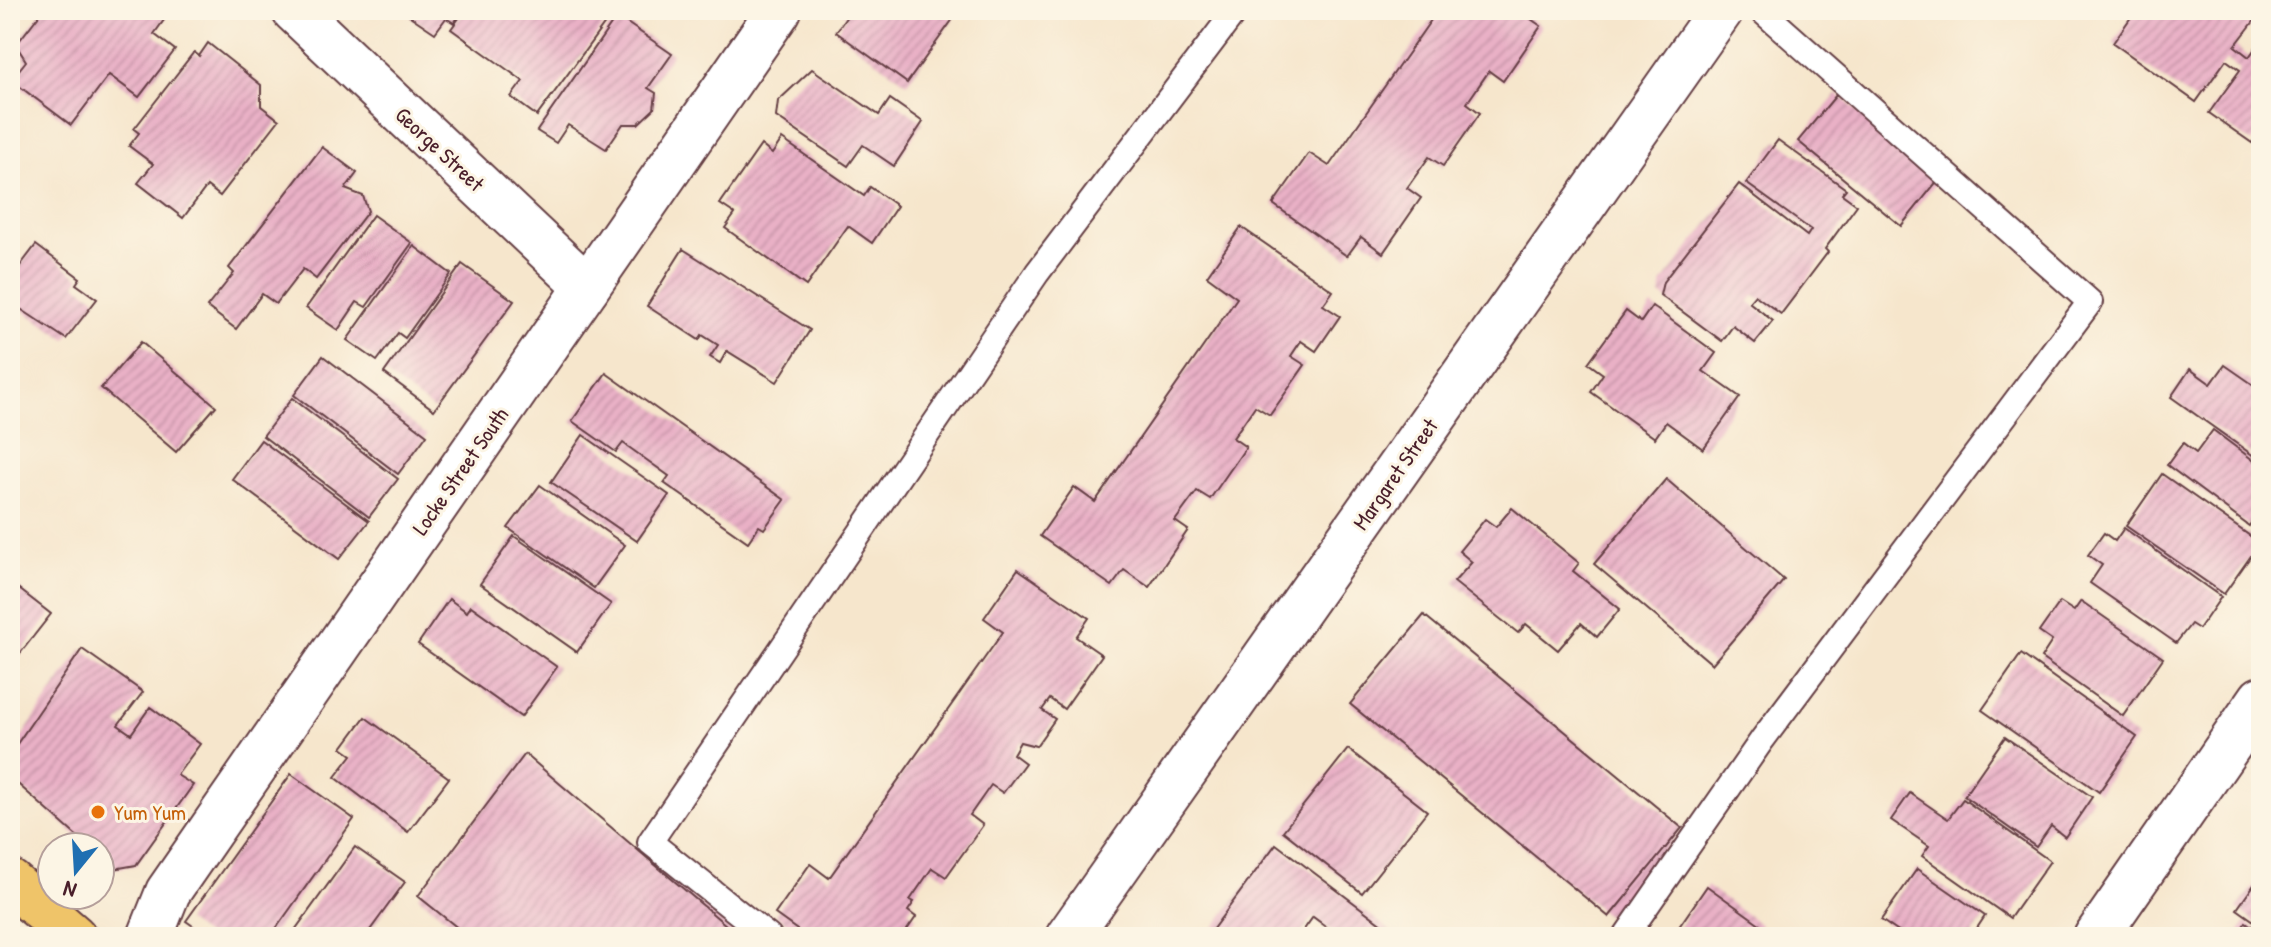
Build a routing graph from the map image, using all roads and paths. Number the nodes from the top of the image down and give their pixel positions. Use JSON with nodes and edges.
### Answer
{"nodes":[{"id":1,"x":294,"y":10,"type":"edge"},
{"id":2,"x":779,"y":10,"type":"edge"},
{"id":3,"x":1236,"y":10,"type":"edge"},
{"id":4,"x":1721,"y":10,"type":"edge"},
{"id":5,"x":1761,"y":10,"type":"edge"},
{"id":6,"x":587,"y":287,"type":"junction"},
{"id":7,"x":2261,"y":699,"type":"edge"},
{"id":8,"x":10,"y":882,"type":"edge"},
{"id":9,"x":74,"y":937,"type":"edge"},
{"id":10,"x":150,"y":937,"type":"edge"},
{"id":11,"x":769,"y":937,"type":"edge"},
{"id":12,"x":1068,"y":937,"type":"edge"},
{"id":13,"x":1625,"y":937,"type":"edge"},
{"id":14,"x":2096,"y":937,"type":"edge"}],
"edges":[{"from":1,"to":6,"type":"street","name":"George Street"},
{"from":2,"to":6,"type":"street","name":"Locke Street South"},
{"from":3,"to":11,"type":"lane"},
{"from":4,"to":12,"type":"street","name":"Margaret Street"},
{"from":5,"to":13,"type":"lane"},
{"from":6,"to":10,"type":"street","name":"Locke Street South"},
{"from":7,"to":14,"type":"street"},
{"from":8,"to":9,"type":"main road"}]}
